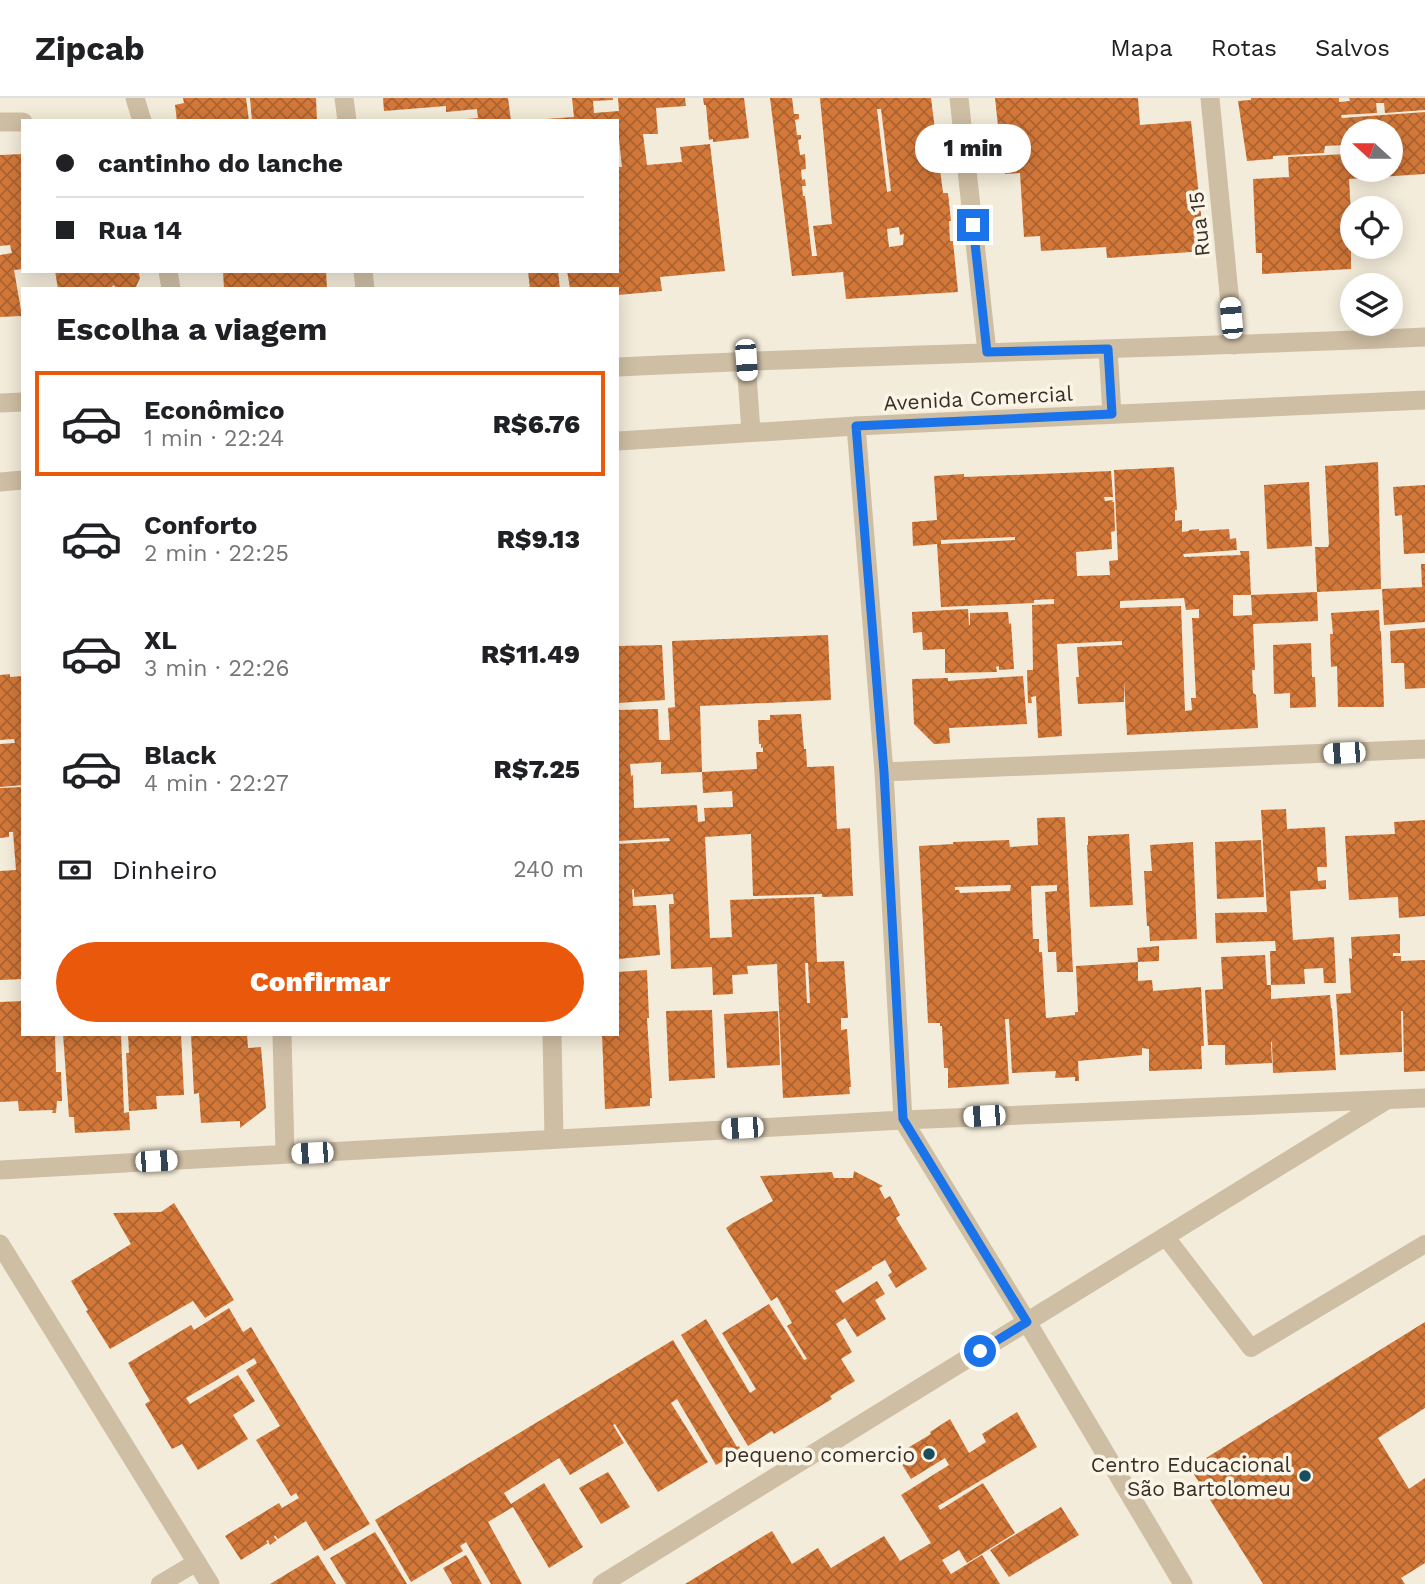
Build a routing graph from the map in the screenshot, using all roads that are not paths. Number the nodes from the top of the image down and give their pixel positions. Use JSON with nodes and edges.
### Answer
{"nodes":[{"id":1,"x":135,"y":98,"type":"edge"},
{"id":2,"x":344,"y":98,"type":"edge"},
{"id":3,"x":958,"y":98,"type":"edge"},
{"id":4,"x":1210,"y":98,"type":"edge"},
{"id":5,"x":141,"y":119,"type":"edge"},
{"id":6,"x":347,"y":119,"type":"edge"},
{"id":7,"x":0,"y":122,"type":"edge"},
{"id":8,"x":21,"y":122,"type":"edge"},
{"id":9,"x":1425,"y":337,"type":"edge"},
{"id":10,"x":1234,"y":345,"type":"junction"},
{"id":11,"x":1108,"y":349,"type":"junction"},
{"id":12,"x":987,"y":352,"type":"junction"},
{"id":13,"x":746,"y":360,"type":"junction"},
{"id":14,"x":619,"y":367,"type":"edge"},
{"id":15,"x":1425,"y":400,"type":"edge"},
{"id":16,"x":21,"y":402,"type":"edge"},
{"id":17,"x":0,"y":403,"type":"edge"},
{"id":18,"x":1112,"y":414,"type":"junction"},
{"id":19,"x":856,"y":426,"type":"junction"},
{"id":20,"x":751,"y":432,"type":"junction"},
{"id":21,"x":619,"y":441,"type":"edge"},
{"id":22,"x":21,"y":481,"type":"edge"},
{"id":23,"x":0,"y":482,"type":"edge"},
{"id":24,"x":1425,"y":749,"type":"edge"},
{"id":25,"x":884,"y":772,"type":"junction"},
{"id":26,"x":282,"y":1036,"type":"edge"},
{"id":27,"x":552,"y":1036,"type":"edge"},
{"id":28,"x":1425,"y":1098,"type":"edge"},
{"id":29,"x":1388,"y":1099,"type":"junction"},
{"id":30,"x":903,"y":1119,"type":"junction"},
{"id":31,"x":554,"y":1139,"type":"junction"},
{"id":32,"x":285,"y":1154,"type":"junction"},
{"id":33,"x":0,"y":1170,"type":"edge"},
{"id":34,"x":1165,"y":1236,"type":"junction"},
{"id":35,"x":0,"y":1244,"type":"edge"},
{"id":36,"x":1425,"y":1244,"type":"edge"},
{"id":37,"x":1027,"y":1322,"type":"junction"},
{"id":38,"x":197,"y":1562,"type":"junction"},
{"id":39,"x":160,"y":1584,"type":"edge"},
{"id":40,"x":210,"y":1584,"type":"edge"},
{"id":41,"x":603,"y":1584,"type":"edge"},
{"id":42,"x":1182,"y":1584,"type":"edge"}],
"edges":[{"from":1,"to":5,"type":"street"},
{"from":2,"to":6,"type":"street"},
{"from":3,"to":12,"type":"street"},
{"from":4,"to":10,"type":"street","name":"Rua 15"},
{"from":7,"to":8,"type":"street"},
{"from":9,"to":10,"type":"street","name":"Avenida Comercial"},
{"from":10,"to":11,"type":"street","name":"Avenida Comercial"},
{"from":11,"to":12,"type":"street","name":"Avenida Comercial"},
{"from":11,"to":18,"type":"street"},
{"from":12,"to":13,"type":"street","name":"Avenida Comercial"},
{"from":13,"to":14,"type":"street","name":"Avenida Comercial"},
{"from":13,"to":20,"type":"street"},
{"from":15,"to":18,"type":"street","name":"Avenida Comercial"},
{"from":16,"to":17,"type":"street"},
{"from":18,"to":19,"type":"street","name":"Avenida Comercial"},
{"from":19,"to":20,"type":"street","name":"Avenida Comercial"},
{"from":19,"to":25,"type":"street"},
{"from":20,"to":21,"type":"street","name":"Avenida Comercial"},
{"from":22,"to":23,"type":"street"},
{"from":24,"to":25,"type":"street"},
{"from":25,"to":30,"type":"street"},
{"from":26,"to":32,"type":"street"},
{"from":27,"to":31,"type":"street"},
{"from":28,"to":29,"type":"street"},
{"from":29,"to":30,"type":"street"},
{"from":29,"to":34,"type":"street"},
{"from":30,"to":31,"type":"street"},
{"from":30,"to":37,"type":"street"},
{"from":31,"to":32,"type":"street"},
{"from":32,"to":33,"type":"street"},
{"from":34,"to":36,"type":"lane"},
{"from":34,"to":37,"type":"street"},
{"from":35,"to":38,"type":"street"},
{"from":37,"to":41,"type":"street"},
{"from":37,"to":42,"type":"street"},
{"from":38,"to":39,"type":"lane"},
{"from":38,"to":40,"type":"street"}]}
